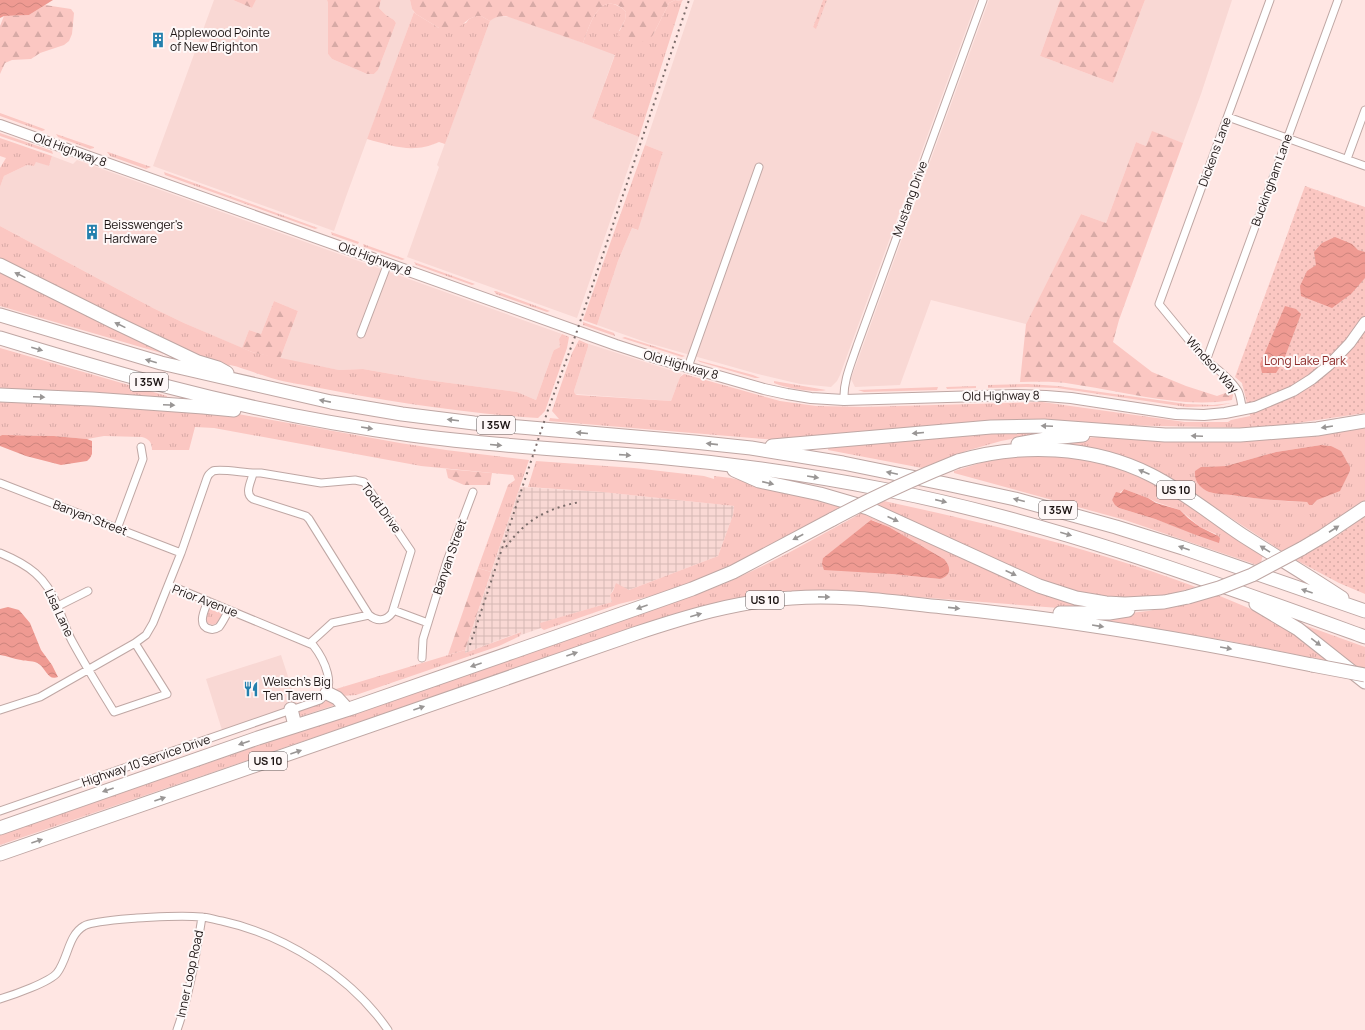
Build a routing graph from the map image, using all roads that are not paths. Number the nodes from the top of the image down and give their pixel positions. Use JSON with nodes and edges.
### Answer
{"nodes":[{"id":1,"x":983,"y":0,"type":"edge"},
{"id":2,"x":1270,"y":0,"type":"edge"},
{"id":3,"x":1338,"y":0,"type":"edge"},
{"id":4,"x":1365,"y":110,"type":"edge"},
{"id":5,"x":1228,"y":117,"type":"junction"},
{"id":6,"x":0,"y":125,"type":"edge"},
{"id":7,"x":1288,"y":138,"type":"junction"},
{"id":8,"x":1347,"y":159,"type":"junction"},
{"id":9,"x":1365,"y":166,"type":"edge"},
{"id":10,"x":759,"y":167,"type":"dead end"},
{"id":11,"x":388,"y":263,"type":"junction"},
{"id":12,"x":0,"y":265,"type":"edge"},
{"id":13,"x":1159,"y":304,"type":"joint"},
{"id":14,"x":0,"y":315,"type":"edge"},
{"id":15,"x":1365,"y":322,"type":"edge"},
{"id":16,"x":361,"y":334,"type":"dead end"},
{"id":17,"x":0,"y":338,"type":"edge"},
{"id":18,"x":1206,"y":361,"type":"junction"},
{"id":19,"x":688,"y":367,"type":"junction"},
{"id":20,"x":244,"y":383,"type":"junction"},
{"id":21,"x":0,"y":395,"type":"edge"},
{"id":22,"x":844,"y":400,"type":"junction"},
{"id":23,"x":1243,"y":410,"type":"junction"},
{"id":24,"x":312,"y":419,"type":"junction"},
{"id":25,"x":1365,"y":420,"type":"edge"},
{"id":26,"x":1156,"y":434,"type":"junction"},
{"id":27,"x":141,"y":447,"type":"dead end"},
{"id":28,"x":751,"y":448,"type":"junction"},
{"id":29,"x":963,"y":460,"type":"junction"},
{"id":30,"x":719,"y":464,"type":"junction"},
{"id":31,"x":252,"y":474,"type":"junction"},
{"id":32,"x":0,"y":484,"type":"edge"},
{"id":33,"x":473,"y":492,"type":"dead end"},
{"id":34,"x":1365,"y":508,"type":"edge"},
{"id":35,"x":117,"y":529,"type":"junction"},
{"id":36,"x":0,"y":553,"type":"edge"},
{"id":37,"x":181,"y":553,"type":"junction"},
{"id":38,"x":169,"y":585,"type":"junction"},
{"id":39,"x":1222,"y":586,"type":"junction"},
{"id":40,"x":88,"y":591,"type":"dead end"},
{"id":41,"x":1188,"y":597,"type":"junction"},
{"id":42,"x":208,"y":601,"type":"junction"},
{"id":43,"x":58,"y":606,"type":"junction"},
{"id":44,"x":1361,"y":609,"type":"edge"},
{"id":45,"x":229,"y":610,"type":"junction"},
{"id":46,"x":393,"y":610,"type":"junction"},
{"id":47,"x":1004,"y":613,"type":"junction"},
{"id":48,"x":370,"y":615,"type":"junction"},
{"id":49,"x":428,"y":623,"type":"junction"},
{"id":50,"x":1365,"y":637,"type":"edge"},
{"id":51,"x":135,"y":643,"type":"junction"},
{"id":52,"x":310,"y":643,"type":"junction"},
{"id":53,"x":422,"y":658,"type":"dead end"},
{"id":54,"x":88,"y":669,"type":"junction"},
{"id":55,"x":1365,"y":675,"type":"edge"},
{"id":56,"x":1365,"y":682,"type":"edge"},
{"id":57,"x":327,"y":693,"type":"junction"},
{"id":58,"x":350,"y":708,"type":"junction"},
{"id":59,"x":291,"y":709,"type":"junction"},
{"id":60,"x":0,"y":710,"type":"edge"},
{"id":61,"x":295,"y":726,"type":"junction"},
{"id":62,"x":67,"y":804,"type":"junction"},
{"id":63,"x":0,"y":811,"type":"edge"},
{"id":64,"x":0,"y":821,"type":"edge"},
{"id":65,"x":0,"y":828,"type":"edge"},
{"id":66,"x":0,"y":854,"type":"edge"},
{"id":67,"x":202,"y":917,"type":"junction"},
{"id":68,"x":0,"y":999,"type":"edge"},
{"id":69,"x":177,"y":1030,"type":"edge"},
{"id":70,"x":388,"y":1030,"type":"edge"}],
"edges":[{"from":1,"to":22,"type":"street","name":"Mustang Drive"},
{"from":2,"to":5,"type":"street","name":"Dickens Lane"},
{"from":3,"to":7,"type":"street","name":"Buckingham Lane"},
{"from":4,"to":8,"type":"street"},
{"from":5,"to":7,"type":"street"},
{"from":5,"to":13,"type":"street","name":"Dickens Lane"},
{"from":6,"to":11,"type":"street","name":"Old Highway 8"},
{"from":7,"to":8,"type":"street"},
{"from":7,"to":18,"type":"street","name":"Buckingham Lane"},
{"from":8,"to":9,"type":"street"},
{"from":10,"to":19,"type":"street"},
{"from":11,"to":16,"type":"street"},
{"from":11,"to":19,"type":"street","name":"Old Highway 8"},
{"from":20,"to":12,"type":"highway","one_way":true},
{"from":13,"to":18,"type":"street","name":"Windsor Way"},
{"from":20,"to":14,"type":"highway","number":"I 35W","one_way":true},
{"from":15,"to":23,"type":"street","name":"Old Highway 8"},
{"from":17,"to":24,"type":"highway","number":"I 35W","one_way":true},
{"from":18,"to":23,"type":"street","name":"Windsor Way"},
{"from":19,"to":22,"type":"street","name":"Old Highway 8"},
{"from":28,"to":20,"type":"highway","number":"I 35W","one_way":true},
{"from":21,"to":24,"type":"highway","one_way":true},
{"from":22,"to":23,"type":"street","name":"Old Highway 8"},
{"from":24,"to":30,"type":"highway","number":"I 35W","one_way":true},
{"from":25,"to":26,"type":"highway","one_way":true},
{"from":26,"to":28,"type":"highway","one_way":true},
{"from":26,"to":29,"type":"highway"},
{"from":27,"to":35,"type":"street"},
{"from":44,"to":28,"type":"highway","number":"I 35W","one_way":true},
{"from":44,"to":29,"type":"highway","number":"US 10","one_way":true},
{"from":29,"to":58,"type":"highway","number":"US 10","one_way":true,"bridge":true},
{"from":30,"to":39,"type":"highway","number":"I 35W","one_way":true},
{"from":30,"to":41,"type":"highway","one_way":true},
{"from":31,"to":37,"type":"street","name":"Todd Drive"},
{"from":31,"to":46,"type":"street","name":"Todd Drive"},
{"from":31,"to":48,"type":"street"},
{"from":32,"to":35,"type":"street","name":"Banyan Street"},
{"from":33,"to":49,"type":"street","name":"Banyan Street"},
{"from":41,"to":34,"type":"highway","one_way":true,"bridge":true},
{"from":35,"to":37,"type":"street","name":"Banyan Street"},
{"from":36,"to":43,"type":"street","name":"Lisa Lane"},
{"from":37,"to":38,"type":"street","name":"Todd Drive"},
{"from":38,"to":42,"type":"street","name":"Prior Avenue"},
{"from":38,"to":51,"type":"street","name":"Prior Avenue"},
{"from":39,"to":50,"type":"highway","number":"I 35W"},
{"from":39,"to":56,"type":"highway","one_way":true},
{"from":40,"to":43,"type":"street"},
{"from":41,"to":47,"type":"highway"},
{"from":42,"to":45,"type":"street","name":"Prior Avenue"},
{"from":42,"to":45,"type":"street"},
{"from":43,"to":54,"type":"street","name":"Lisa Lane"},
{"from":45,"to":52,"type":"street","name":"Prior Avenue"},
{"from":46,"to":48,"type":"street"},
{"from":46,"to":49,"type":"street"},
{"from":47,"to":55,"type":"highway","number":"US 10","one_way":true,"bridge":true},
{"from":66,"to":47,"type":"highway","number":"US 10","one_way":true},
{"from":48,"to":52,"type":"street"},
{"from":49,"to":53,"type":"street","name":"Banyan Street"},
{"from":51,"to":54,"type":"street","name":"Prior Avenue"},
{"from":51,"to":54,"type":"street","name":"Lisa Lane"},
{"from":52,"to":57,"type":"street","name":"Prior Avenue"},
{"from":54,"to":60,"type":"street","name":"Prior Avenue"},
{"from":57,"to":58,"type":"highway"},
{"from":57,"to":59,"type":"street"},
{"from":58,"to":61,"type":"highway","number":"US 10"},
{"from":59,"to":61,"type":"highway"},
{"from":59,"to":63,"type":"street","name":"Highway 10 Service Drive"},
{"from":61,"to":62,"type":"highway","number":"US 10","one_way":true},
{"from":62,"to":64,"type":"highway"},
{"from":62,"to":65,"type":"highway","number":"US 10"},
{"from":67,"to":68,"type":"street"},
{"from":67,"to":69,"type":"street","name":"Inner Loop Road"},
{"from":67,"to":70,"type":"street"}]}
